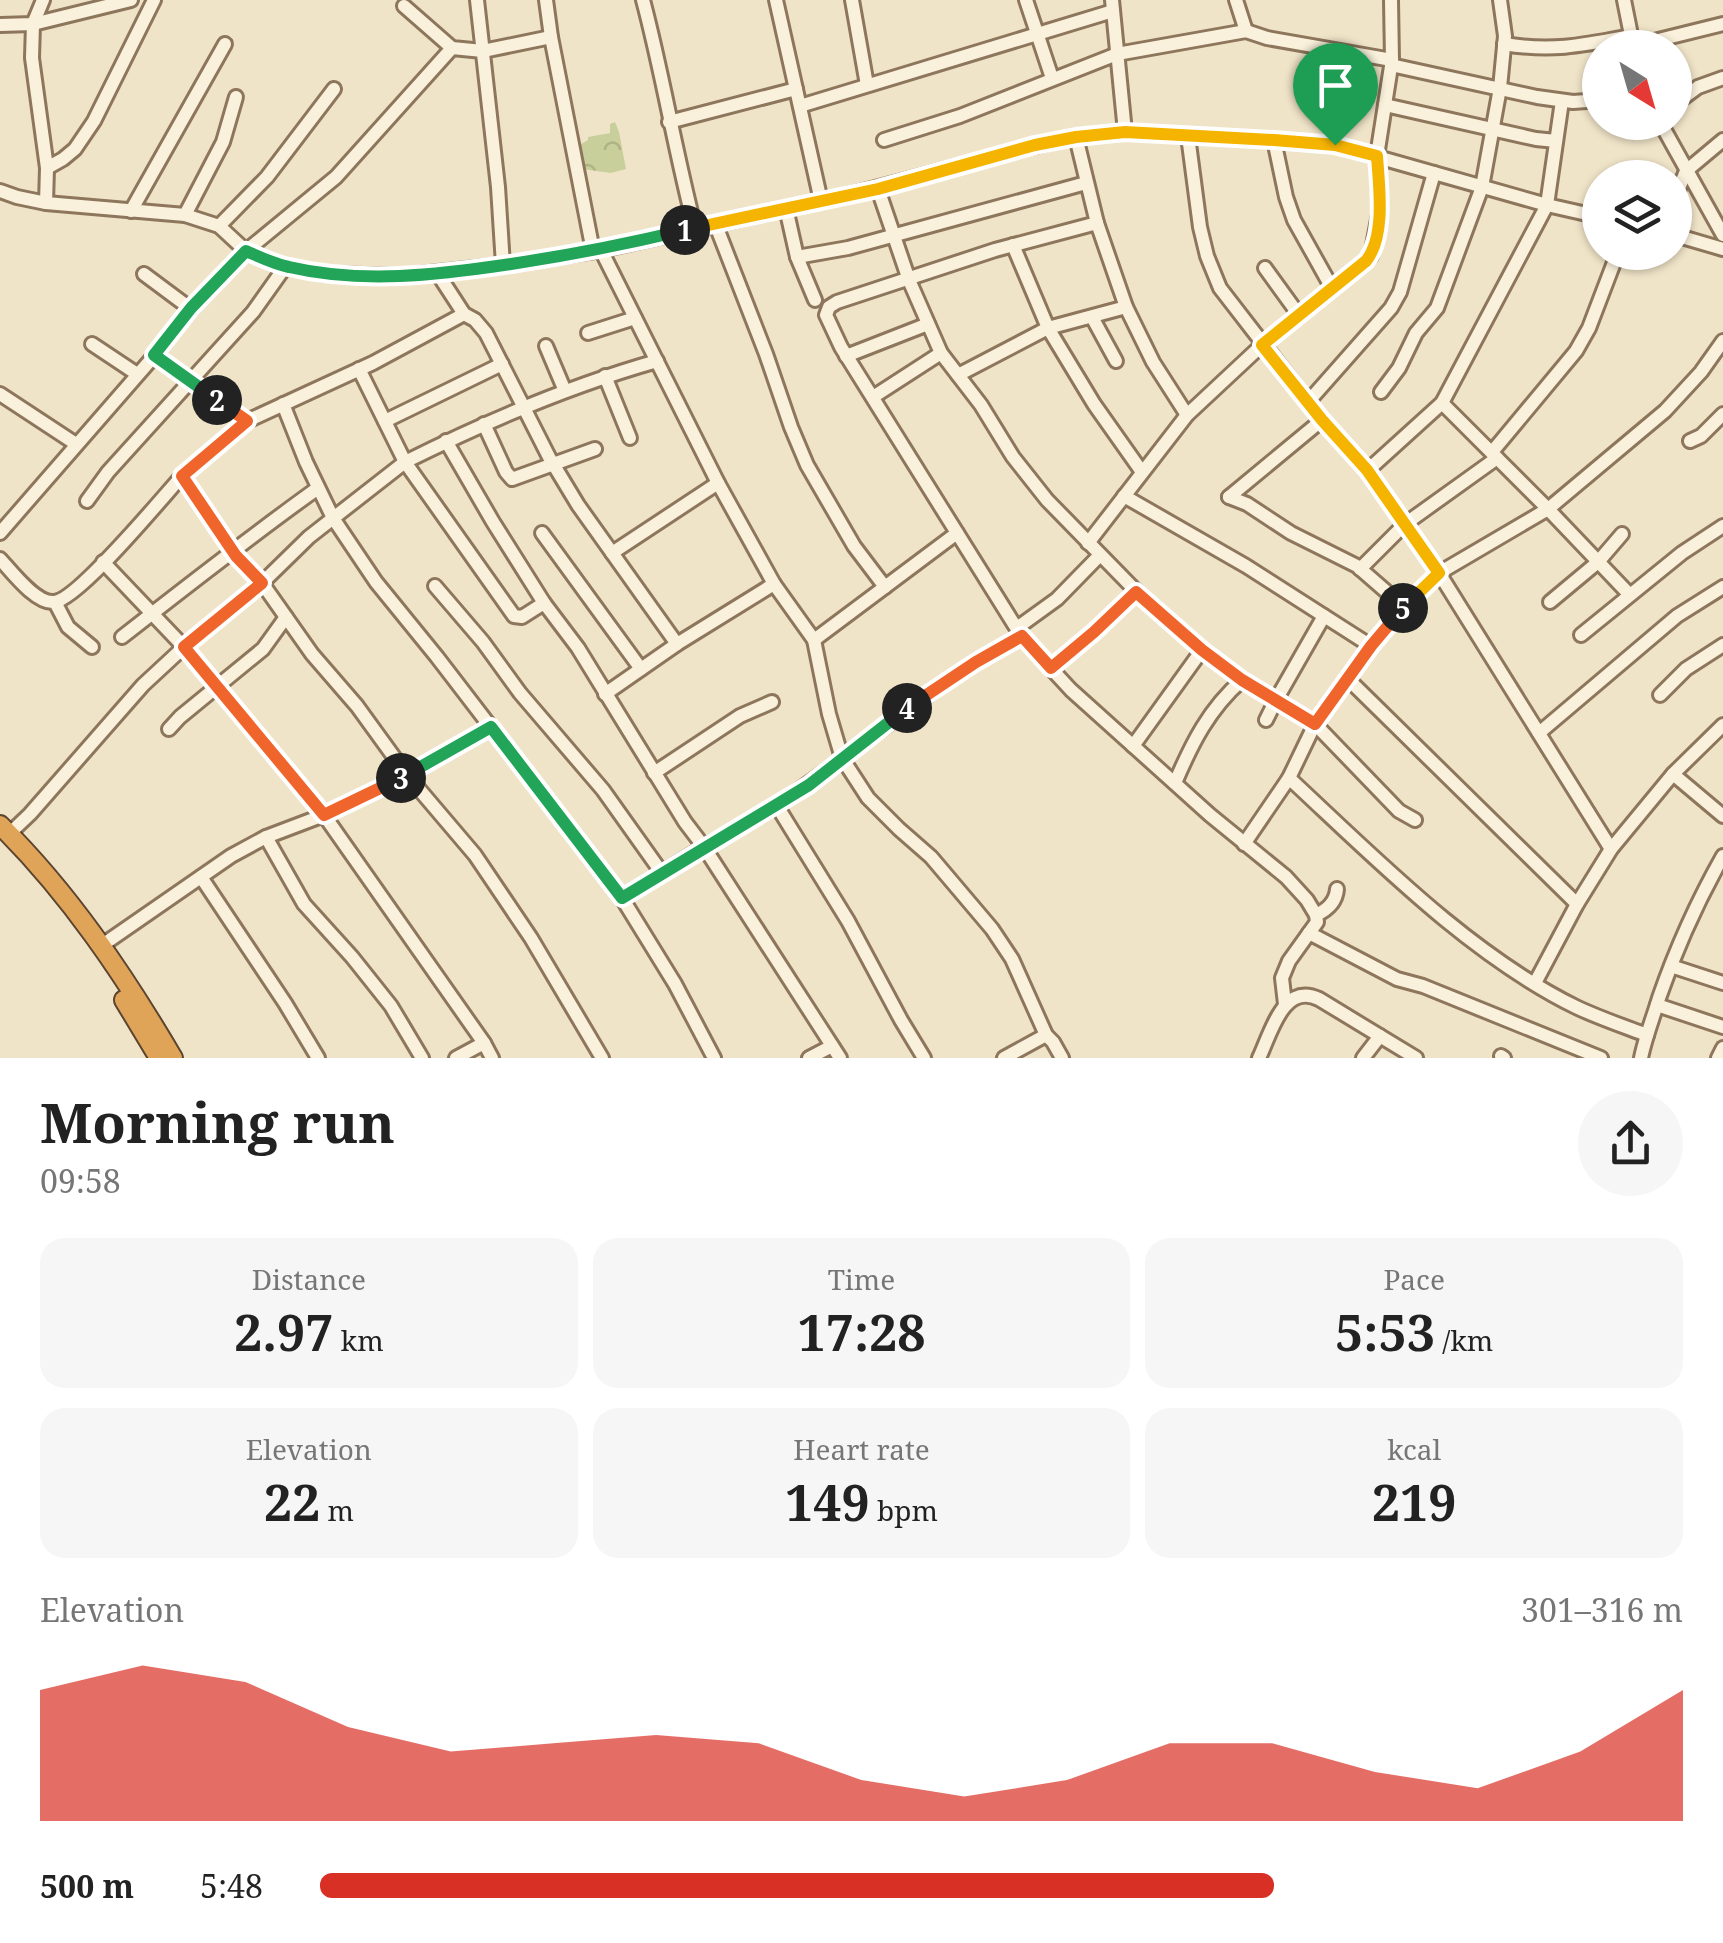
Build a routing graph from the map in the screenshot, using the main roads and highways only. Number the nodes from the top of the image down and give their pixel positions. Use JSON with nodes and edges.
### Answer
{"nodes":[{"id":1,"x":3,"y":834,"type":"edge"},
{"id":2,"x":158,"y":1058,"type":"edge"},
{"id":3,"x":173,"y":1058,"type":"edge"}],
"edges":[{"from":1,"to":2,"type":"highway"},
{"from":1,"to":3,"type":"highway"}]}
